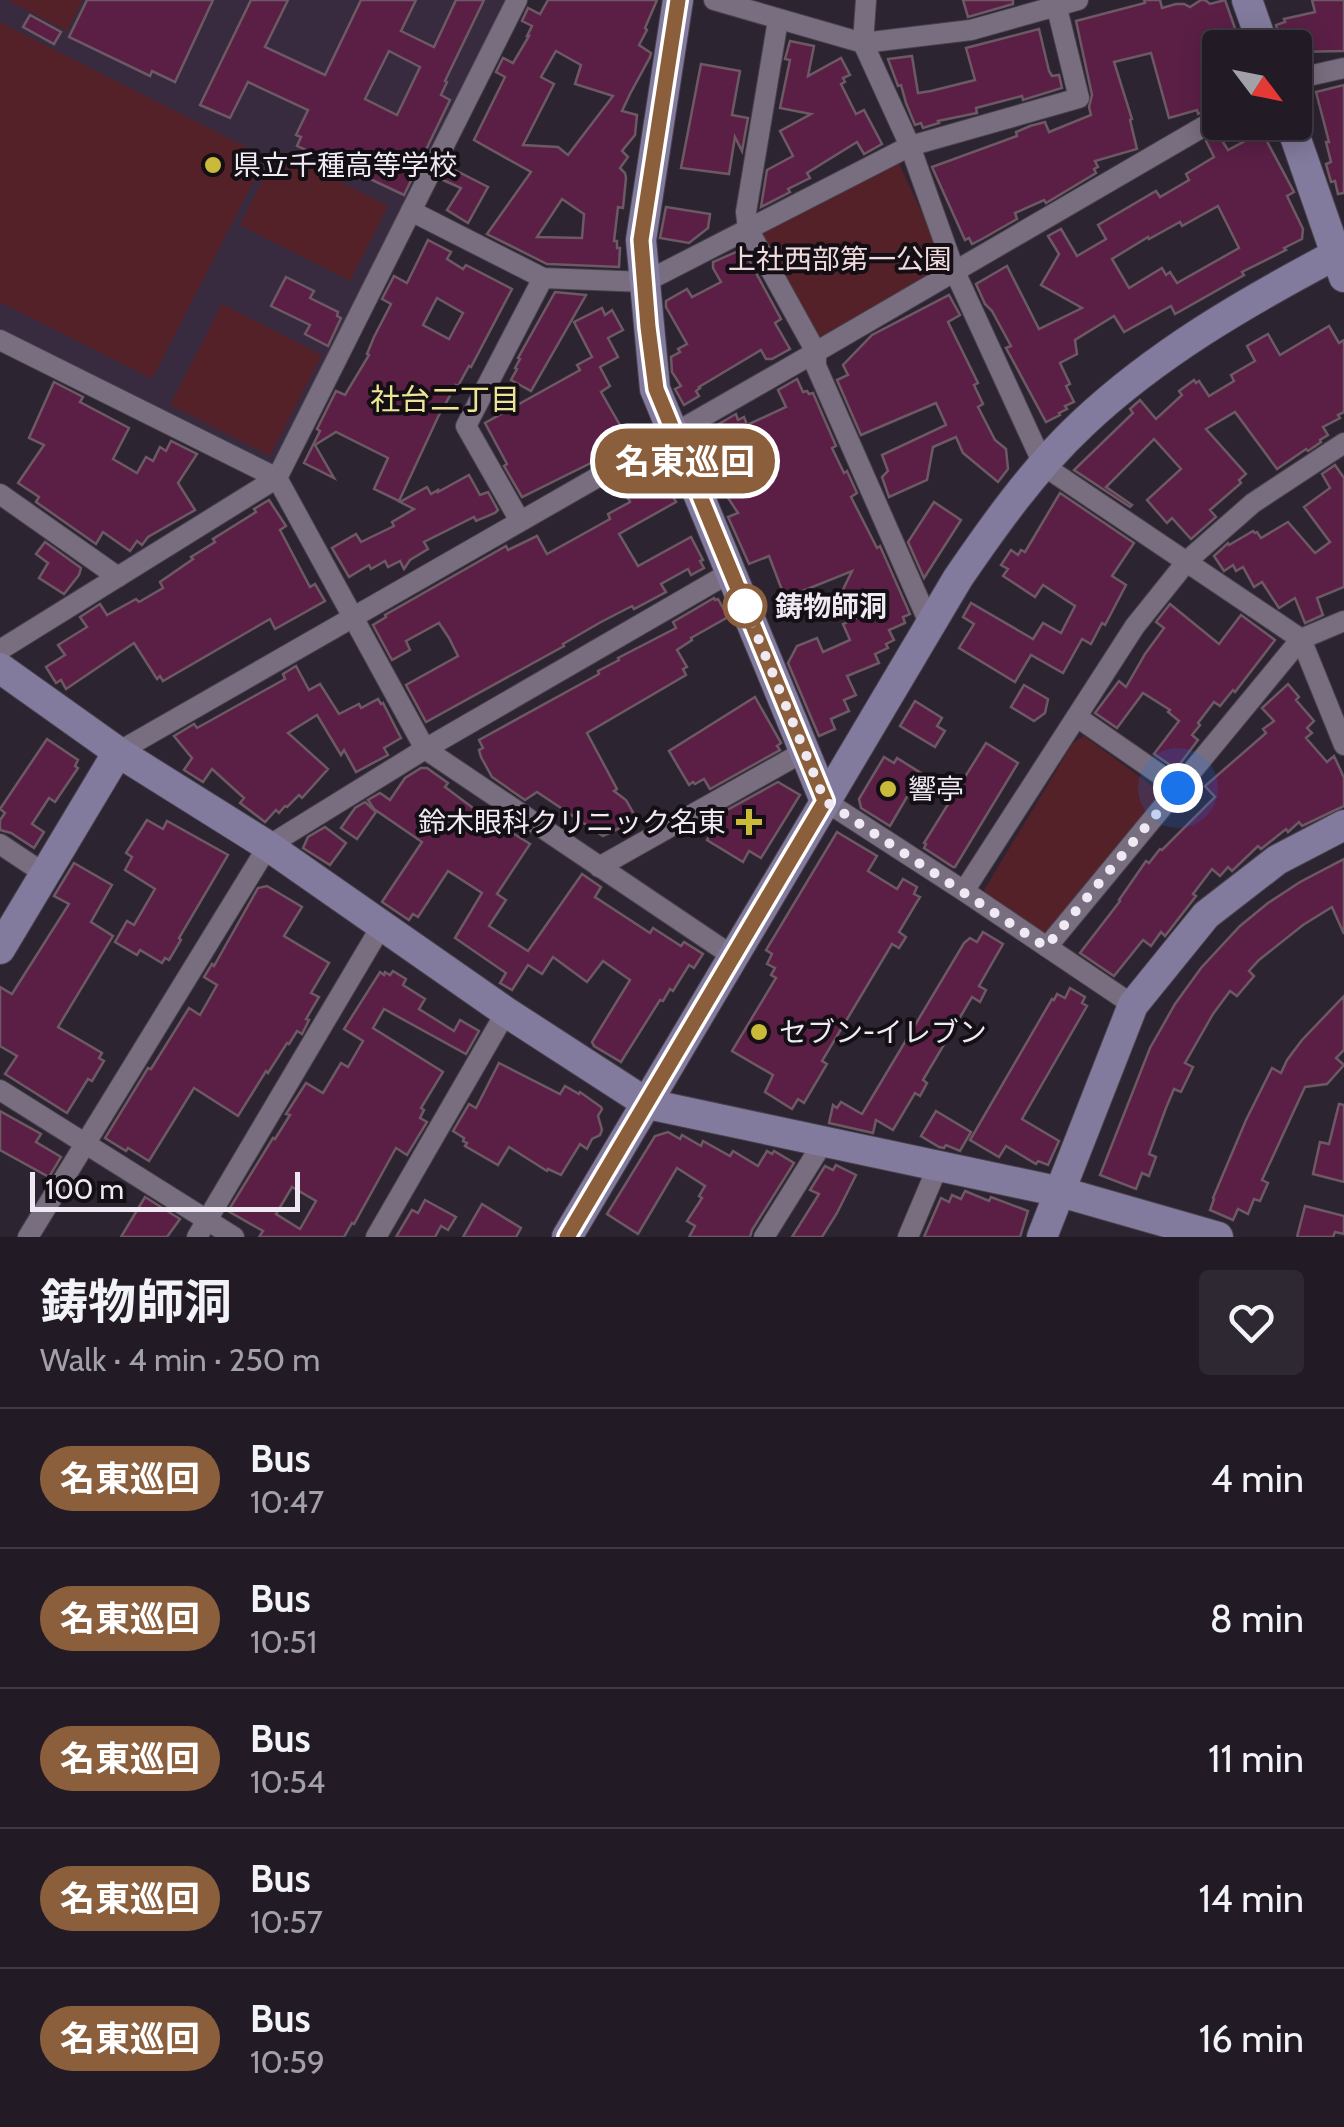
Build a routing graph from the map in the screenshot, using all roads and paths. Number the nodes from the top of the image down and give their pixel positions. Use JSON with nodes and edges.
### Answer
{"nodes":[{"id":1,"x":517,"y":0,"type":"edge"},
{"id":2,"x":678,"y":0,"type":"edge"},
{"id":3,"x":714,"y":0,"type":"edge"},
{"id":4,"x":866,"y":0,"type":"edge"},
{"id":5,"x":1247,"y":0,"type":"edge"},
{"id":6,"x":1063,"y":2,"type":"edge"},
{"id":7,"x":778,"y":20,"type":"junction"},
{"id":8,"x":1258,"y":30,"type":"edge"},
{"id":9,"x":863,"y":44,"type":"junction"},
{"id":10,"x":1344,"y":68,"type":"edge"},
{"id":11,"x":1312,"y":75,"type":"edge"},
{"id":12,"x":1202,"y":128,"type":"edge"},
{"id":13,"x":1297,"y":140,"type":"edge"},
{"id":14,"x":910,"y":146,"type":"junction"},
{"id":15,"x":411,"y":211,"type":"junction"},
{"id":16,"x":748,"y":229,"type":"junction"},
{"id":17,"x":1341,"y":261,"type":"edge"},
{"id":18,"x":956,"y":272,"type":"junction"},
{"id":19,"x":542,"y":278,"type":"junction"},
{"id":20,"x":644,"y":282,"type":"junction"},
{"id":21,"x":0,"y":340,"type":"edge"},
{"id":22,"x":816,"y":352,"type":"junction"},
{"id":23,"x":673,"y":432,"type":"junction"},
{"id":24,"x":1344,"y":443,"type":"edge"},
{"id":25,"x":1044,"y":466,"type":"junction"},
{"id":26,"x":277,"y":478,"type":"junction"},
{"id":27,"x":0,"y":494,"type":"edge"},
{"id":28,"x":520,"y":521,"type":"junction"},
{"id":29,"x":1188,"y":560,"type":"junction"},
{"id":30,"x":731,"y":572,"type":"junction"},
{"id":31,"x":118,"y":578,"type":"junction"},
{"id":32,"x":353,"y":617,"type":"junction"},
{"id":33,"x":1344,"y":622,"type":"edge"},
{"id":34,"x":930,"y":624,"type":"junction"},
{"id":35,"x":1301,"y":639,"type":"junction"},
{"id":36,"x":0,"y":650,"type":"edge"},
{"id":37,"x":0,"y":668,"type":"edge"},
{"id":38,"x":1077,"y":717,"type":"junction"},
{"id":39,"x":1344,"y":745,"type":"edge"},
{"id":40,"x":425,"y":750,"type":"junction"},
{"id":41,"x":804,"y":751,"type":"junction"},
{"id":42,"x":118,"y":752,"type":"junction"},
{"id":43,"x":1178,"y":788,"type":"junction"},
{"id":44,"x":825,"y":801,"type":"junction"},
{"id":45,"x":1344,"y":825,"type":"edge"},
{"id":46,"x":0,"y":844,"type":"edge"},
{"id":47,"x":268,"y":846,"type":"junction"},
{"id":48,"x":599,"y":866,"type":"junction"},
{"id":49,"x":45,"y":874,"type":"junction"},
{"id":50,"x":964,"y":891,"type":"junction"},
{"id":51,"x":382,"y":925,"type":"junction"},
{"id":52,"x":1046,"y":947,"type":"junction"},
{"id":53,"x":0,"y":949,"type":"edge"},
{"id":54,"x":734,"y":957,"type":"junction"},
{"id":55,"x":1133,"y":1005,"type":"junction"},
{"id":56,"x":506,"y":1012,"type":"junction"},
{"id":57,"x":0,"y":1090,"type":"edge"},
{"id":58,"x":648,"y":1104,"type":"junction"},
{"id":59,"x":824,"y":1141,"type":"junction"},
{"id":60,"x":85,"y":1144,"type":"junction"},
{"id":61,"x":938,"y":1166,"type":"junction"},
{"id":62,"x":1062,"y":1192,"type":"junction"},
{"id":63,"x":202,"y":1229,"type":"edge"},
{"id":64,"x":28,"y":1237,"type":"edge"},
{"id":65,"x":234,"y":1237,"type":"edge"},
{"id":66,"x":376,"y":1237,"type":"edge"},
{"id":67,"x":567,"y":1237,"type":"edge"},
{"id":68,"x":764,"y":1237,"type":"edge"},
{"id":69,"x":908,"y":1237,"type":"edge"},
{"id":70,"x":1042,"y":1237,"type":"edge"},
{"id":71,"x":1216,"y":1237,"type":"edge"}],
"edges":[{"from":1,"to":15,"type":"street"},
{"from":2,"to":20,"type":"street"},
{"from":3,"to":7,"type":"street"},
{"from":4,"to":9,"type":"street"},
{"from":5,"to":8,"type":"street"},
{"from":6,"to":9,"type":"street"},
{"from":6,"to":14,"type":"street"},
{"from":7,"to":9,"type":"street"},
{"from":7,"to":16,"type":"street"},
{"from":9,"to":14,"type":"street"},
{"from":10,"to":11,"type":"street"},
{"from":12,"to":18,"type":"street"},
{"from":13,"to":17,"type":"street"},
{"from":14,"to":16,"type":"street"},
{"from":14,"to":18,"type":"street"},
{"from":15,"to":19,"type":"street"},
{"from":15,"to":26,"type":"street"},
{"from":16,"to":20,"type":"street"},
{"from":16,"to":22,"type":"street"},
{"from":17,"to":25,"type":"street"},
{"from":18,"to":22,"type":"street"},
{"from":18,"to":25,"type":"street"},
{"from":19,"to":20,"type":"street"},
{"from":19,"to":28,"type":"street"},
{"from":20,"to":23,"type":"street"},
{"from":21,"to":26,"type":"street"},
{"from":22,"to":23,"type":"street"},
{"from":22,"to":34,"type":"street"},
{"from":23,"to":28,"type":"street"},
{"from":23,"to":30,"type":"street"},
{"from":24,"to":29,"type":"street"},
{"from":25,"to":29,"type":"street"},
{"from":25,"to":34,"type":"street"},
{"from":26,"to":31,"type":"street"},
{"from":26,"to":32,"type":"street"},
{"from":27,"to":31,"type":"street"},
{"from":28,"to":32,"type":"street"},
{"from":29,"to":35,"type":"street"},
{"from":29,"to":38,"type":"street"},
{"from":30,"to":40,"type":"street"},
{"from":30,"to":41,"type":"street"},
{"from":31,"to":36,"type":"street"},
{"from":32,"to":40,"type":"street"},
{"from":32,"to":42,"type":"street"},
{"from":33,"to":35,"type":"street"},
{"from":34,"to":44,"type":"street"},
{"from":35,"to":39,"type":"street"},
{"from":35,"to":43,"type":"street"},
{"from":37,"to":42,"type":"street"},
{"from":38,"to":43,"type":"street"},
{"from":38,"to":50,"type":"street"},
{"from":40,"to":47,"type":"street"},
{"from":40,"to":48,"type":"street"},
{"from":41,"to":44,"type":"street"},
{"from":41,"to":48,"type":"street"},
{"from":42,"to":47,"type":"street"},
{"from":42,"to":49,"type":"street"},
{"from":43,"to":52,"type":"street"},
{"from":44,"to":50,"type":"street"},
{"from":44,"to":54,"type":"street"},
{"from":45,"to":55,"type":"street"},
{"from":46,"to":49,"type":"street"},
{"from":47,"to":51,"type":"street"},
{"from":47,"to":60,"type":"street"},
{"from":48,"to":54,"type":"street"},
{"from":49,"to":53,"type":"street"},
{"from":50,"to":52,"type":"street"},
{"from":51,"to":56,"type":"street"},
{"from":51,"to":63,"type":"street"},
{"from":52,"to":55,"type":"street"},
{"from":54,"to":58,"type":"street"},
{"from":55,"to":62,"type":"street"},
{"from":56,"to":58,"type":"street"},
{"from":56,"to":66,"type":"street"},
{"from":57,"to":60,"type":"street"},
{"from":58,"to":59,"type":"street"},
{"from":58,"to":67,"type":"street"},
{"from":59,"to":61,"type":"street"},
{"from":59,"to":68,"type":"street"},
{"from":60,"to":63,"type":"street"},
{"from":60,"to":64,"type":"street"},
{"from":61,"to":62,"type":"street"},
{"from":61,"to":69,"type":"street"},
{"from":62,"to":70,"type":"street"},
{"from":62,"to":71,"type":"street"},
{"from":63,"to":65,"type":"street"}]}
